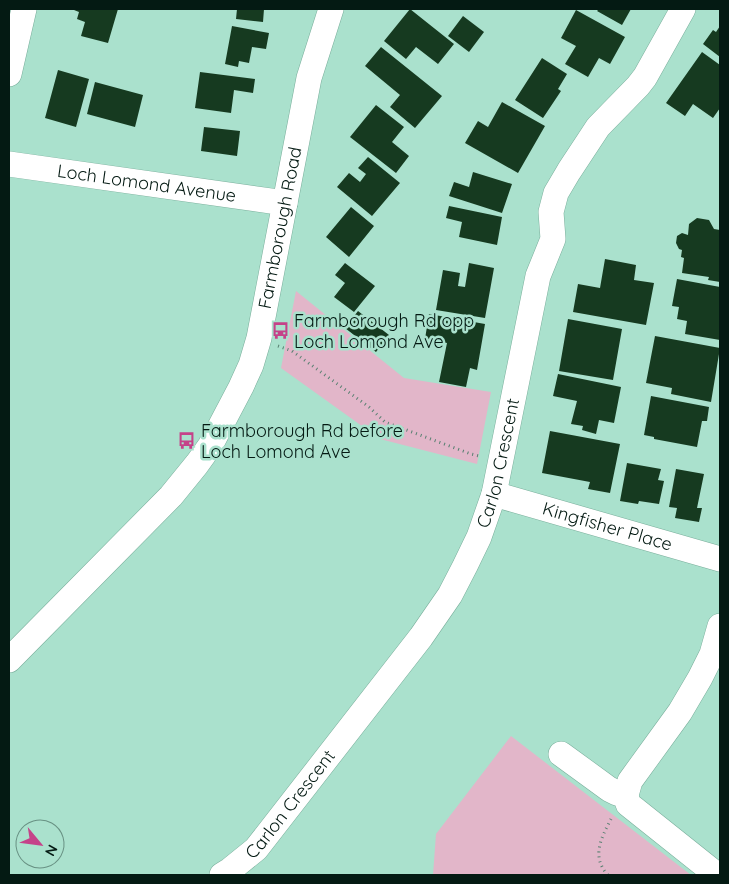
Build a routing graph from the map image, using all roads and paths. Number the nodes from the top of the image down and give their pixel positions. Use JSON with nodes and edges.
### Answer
{"nodes":[{"id":1,"x":24,"y":9,"type":"edge"},
{"id":2,"x":331,"y":9,"type":"edge"},
{"id":3,"x":683,"y":9,"type":"edge"},
{"id":4,"x":9,"y":74,"type":"edge"},
{"id":5,"x":9,"y":164,"type":"edge"},
{"id":6,"x":284,"y":203,"type":"junction"},
{"id":7,"x":259,"y":338,"type":"junction"},
{"id":8,"x":500,"y":460,"type":"junction"},
{"id":9,"x":494,"y":494,"type":"junction"},
{"id":10,"x":720,"y":560,"type":"edge"},
{"id":11,"x":720,"y":626,"type":"edge"},
{"id":12,"x":9,"y":660,"type":"edge"},
{"id":13,"x":561,"y":754,"type":"dead end"},
{"id":14,"x":627,"y":800,"type":"junction"},
{"id":15,"x":222,"y":875,"type":"edge"},
{"id":16,"x":608,"y":875,"type":"edge"},
{"id":17,"x":717,"y":875,"type":"edge"}],
"edges":[{"from":1,"to":4,"type":"street"},
{"from":2,"to":6,"type":"street","name":"Farmborough Road"},
{"from":3,"to":8,"type":"street","name":"Carlon Crescent"},
{"from":5,"to":6,"type":"street","name":"Loch Lomond Avenue"},
{"from":6,"to":7,"type":"street","name":"Farmborough Road"},
{"from":7,"to":8,"type":"path"},
{"from":7,"to":12,"type":"street","name":"Farmborough Road"},
{"from":8,"to":9,"type":"street","name":"Carlon Crescent"},
{"from":9,"to":10,"type":"street","name":"Kingfisher Place"},
{"from":9,"to":15,"type":"street","name":"Carlon Crescent"},
{"from":11,"to":14,"type":"street"},
{"from":13,"to":14,"type":"street"},
{"from":14,"to":16,"type":"path"},
{"from":14,"to":17,"type":"street"}]}
